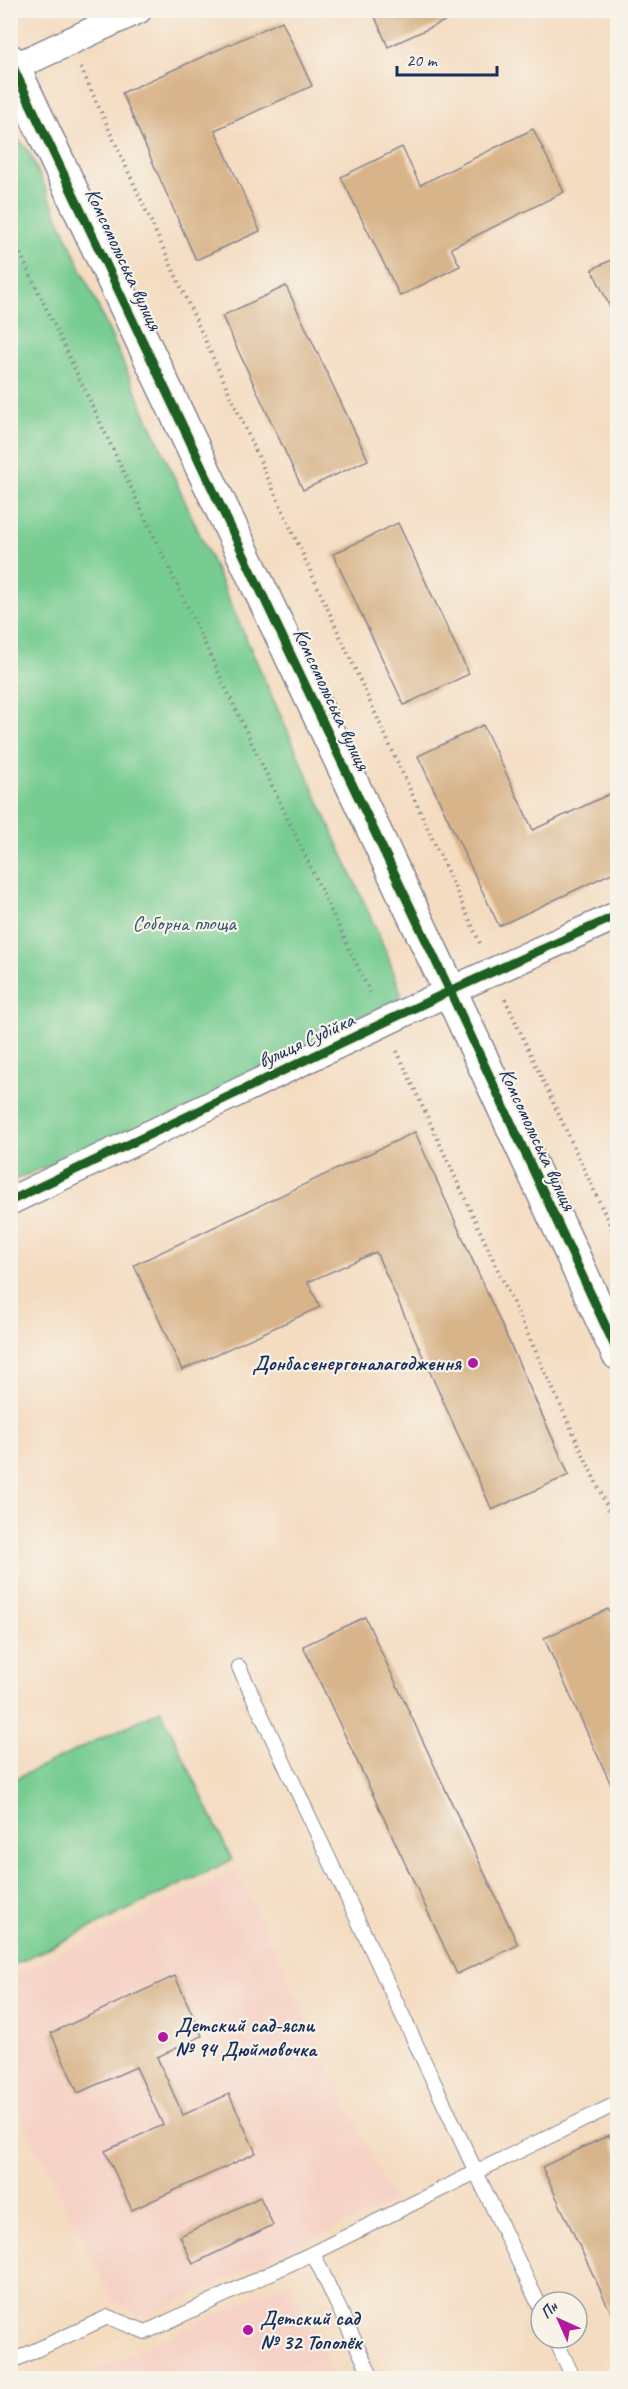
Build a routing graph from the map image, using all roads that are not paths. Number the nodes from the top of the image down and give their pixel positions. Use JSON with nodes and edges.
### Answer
{"nodes":[{"id":1,"x":138,"y":10,"type":"edge"},
{"id":2,"x":12,"y":66,"type":"edge"},
{"id":3,"x":618,"y":915,"type":"edge"},
{"id":4,"x":450,"y":991,"type":"junction"},
{"id":5,"x":10,"y":1201,"type":"edge"},
{"id":6,"x":618,"y":1353,"type":"edge"},
{"id":7,"x":239,"y":1667,"type":"dead end"},
{"id":8,"x":618,"y":2103,"type":"edge"},
{"id":9,"x":476,"y":2172,"type":"junction"},
{"id":10,"x":312,"y":2253,"type":"junction"},
{"id":11,"x":532,"y":2290,"type":"edge"},
{"id":12,"x":561,"y":2350,"type":"edge"},
{"id":13,"x":10,"y":2362,"type":"edge"},
{"id":14,"x":372,"y":2379,"type":"edge"},
{"id":15,"x":564,"y":2379,"type":"edge"}],
"edges":[{"from":1,"to":2,"type":"street"},
{"from":2,"to":4,"type":"street","name":"Комсомольська вулиця"},
{"from":3,"to":4,"type":"street","name":"вулиця Судійка"},
{"from":4,"to":5,"type":"street","name":"вулиця Судійка"},
{"from":4,"to":6,"type":"street","name":"Комсомольська вулиця"},
{"from":7,"to":9,"type":"lane"},
{"from":8,"to":9,"type":"lane"},
{"from":9,"to":10,"type":"lane"},
{"from":9,"to":11,"type":"lane"},
{"from":10,"to":13,"type":"lane"},
{"from":10,"to":14,"type":"lane"},
{"from":12,"to":15,"type":"lane"}]}
